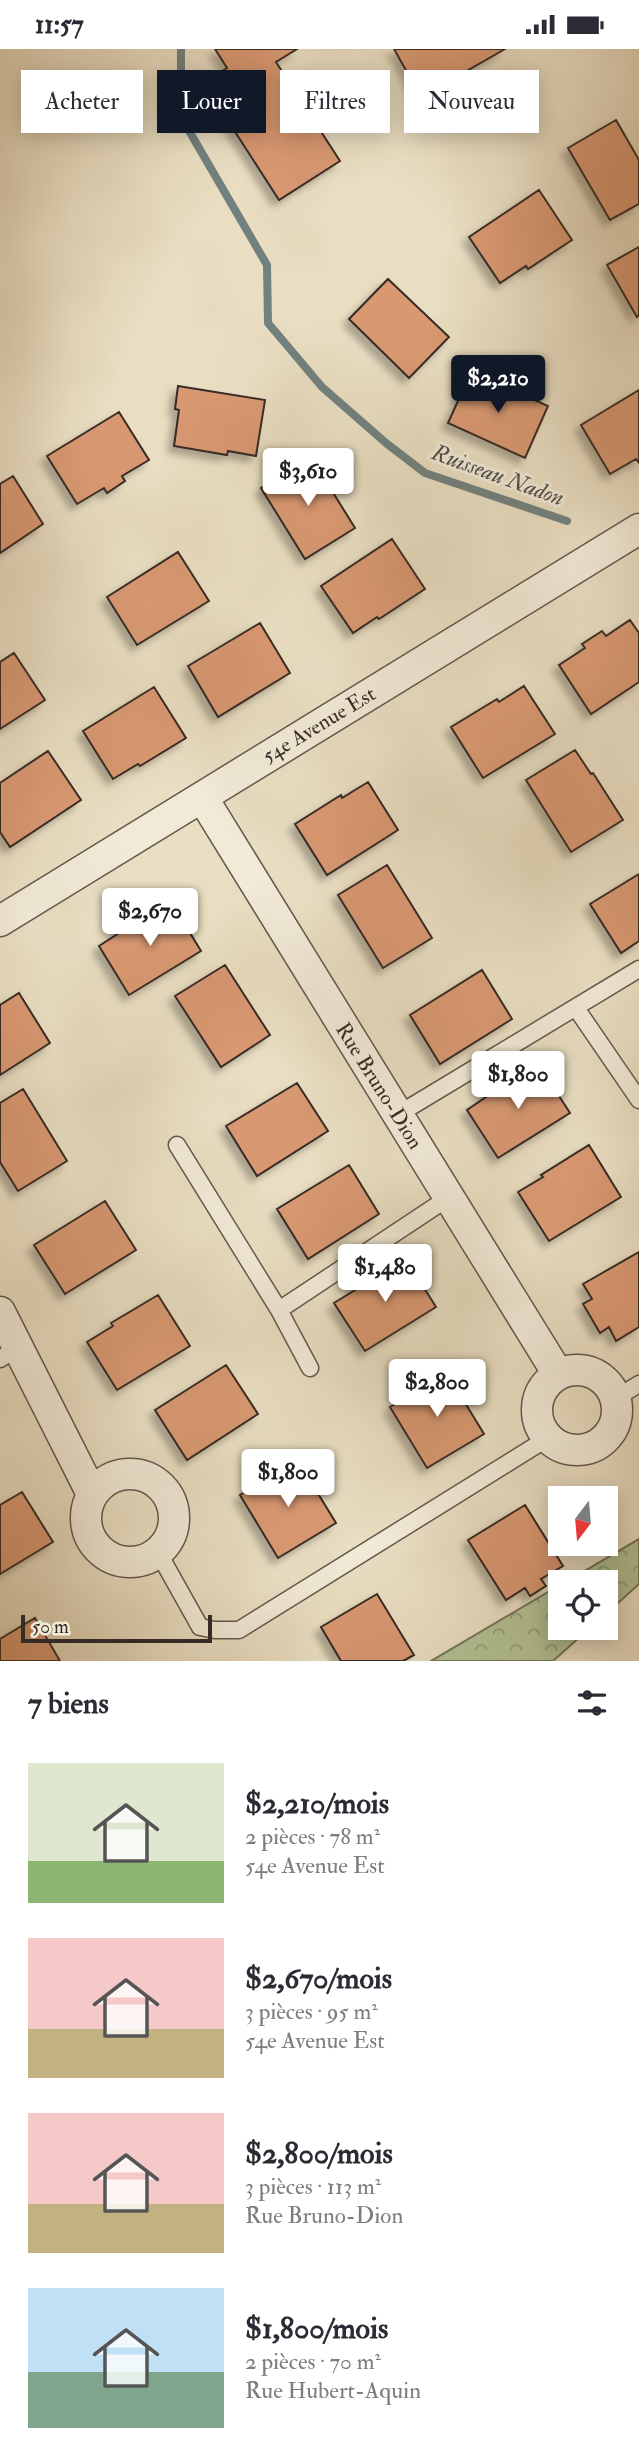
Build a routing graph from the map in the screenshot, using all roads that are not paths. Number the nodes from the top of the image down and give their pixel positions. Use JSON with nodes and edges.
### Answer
{"nodes":[{"id":1,"x":639,"y":529,"type":"edge"},
{"id":2,"x":202,"y":797,"type":"junction"},
{"id":3,"x":0,"y":921,"type":"edge"},
{"id":4,"x":639,"y":969,"type":"edge"},
{"id":5,"x":576,"y":1008,"type":"junction"},
{"id":6,"x":639,"y":1100,"type":"edge"},
{"id":7,"x":397,"y":1115,"type":"junction"},
{"id":8,"x":177,"y":1145,"type":"dead end"},
{"id":9,"x":448,"y":1198,"type":"junction"},
{"id":10,"x":279,"y":1310,"type":"junction"},
{"id":11,"x":0,"y":1312,"type":"edge"},
{"id":12,"x":9,"y":1353,"type":"edge"},
{"id":13,"x":310,"y":1368,"type":"dead end"},
{"id":14,"x":558,"y":1374,"type":"junction"},
{"id":15,"x":627,"y":1391,"type":"edge"},
{"id":16,"x":548,"y":1438,"type":"junction"},
{"id":17,"x":92,"y":1494,"type":"junction"},
{"id":18,"x":158,"y":1552,"type":"junction"}],
"edges":[{"from":1,"to":2,"type":"street","name":"54e Avenue Est"},
{"from":2,"to":3,"type":"street","name":"54e Avenue Est"},
{"from":2,"to":7,"type":"street","name":"Rue Bruno-Dion"},
{"from":4,"to":5,"type":"lane"},
{"from":5,"to":6,"type":"lane"},
{"from":5,"to":7,"type":"lane"},
{"from":7,"to":9,"type":"street","name":"Rue Bruno-Dion"},
{"from":8,"to":10,"type":"lane"},
{"from":9,"to":10,"type":"lane"},
{"from":9,"to":14,"type":"street","name":"Rue Bruno-Dion"},
{"from":10,"to":13,"type":"lane"},
{"from":11,"to":12,"type":"street"},
{"from":12,"to":17,"type":"street"},
{"from":14,"to":15,"type":"street"},
{"from":14,"to":16,"type":"street"},
{"from":15,"to":16,"type":"street"},
{"from":16,"to":18,"type":"lane"},
{"from":17,"to":18,"type":"street"},
{"from":17,"to":18,"type":"street"}]}
